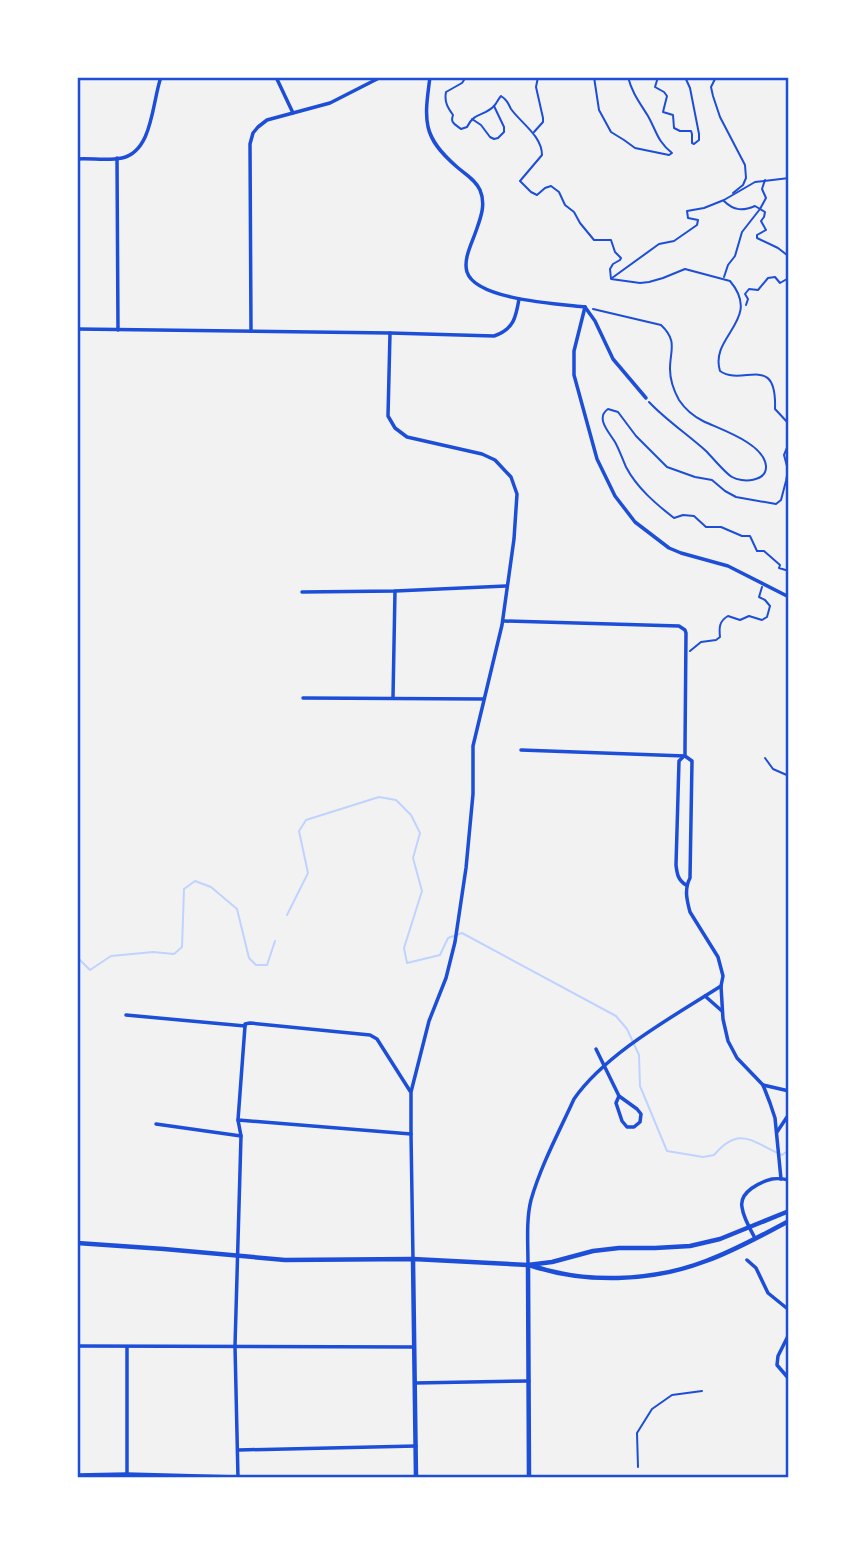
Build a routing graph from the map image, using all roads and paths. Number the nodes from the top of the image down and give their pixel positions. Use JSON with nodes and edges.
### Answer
{"nodes":[{"id":1,"x":161,"y":77,"type":"edge"},
{"id":2,"x":276,"y":77,"type":"edge"},
{"id":3,"x":381,"y":77,"type":"edge"},
{"id":4,"x":430,"y":77,"type":"edge"},
{"id":5,"x":467,"y":77,"type":"edge"},
{"id":6,"x":484,"y":77,"type":"edge"},
{"id":7,"x":538,"y":77,"type":"edge"},
{"id":8,"x":594,"y":77,"type":"edge"},
{"id":9,"x":628,"y":77,"type":"edge"},
{"id":10,"x":658,"y":77,"type":"edge"},
{"id":11,"x":685,"y":77,"type":"edge"},
{"id":12,"x":716,"y":77,"type":"edge"},
{"id":13,"x":494,"y":106,"type":"junction"},
{"id":14,"x":293,"y":113,"type":"junction"},
{"id":15,"x":471,"y":118,"type":"junction"},
{"id":16,"x":533,"y":133,"type":"junction"},
{"id":17,"x":117,"y":158,"type":"junction"},
{"id":18,"x":77,"y":159,"type":"edge"},
{"id":19,"x":789,"y":178,"type":"edge"},
{"id":20,"x":766,"y":179,"type":"junction"},
{"id":21,"x":724,"y":201,"type":"junction"},
{"id":22,"x":760,"y":209,"type":"junction"},
{"id":23,"x":789,"y":255,"type":"edge"},
{"id":24,"x":724,"y":278,"type":"junction"},
{"id":25,"x":611,"y":279,"type":"junction"},
{"id":26,"x":789,"y":280,"type":"edge"},
{"id":27,"x":519,"y":299,"type":"junction"},
{"id":28,"x":746,"y":305,"type":"dead end"},
{"id":29,"x":585,"y":307,"type":"junction"},
{"id":30,"x":77,"y":329,"type":"edge"},
{"id":31,"x":118,"y":330,"type":"junction"},
{"id":32,"x":251,"y":331,"type":"junction"},
{"id":33,"x":390,"y":333,"type":"junction"},
{"id":34,"x":646,"y":398,"type":"joint"},
{"id":35,"x":789,"y":424,"type":"edge"},
{"id":36,"x":789,"y":443,"type":"edge"},
{"id":37,"x":789,"y":571,"type":"edge"},
{"id":38,"x":763,"y":584,"type":"junction"},
{"id":39,"x":506,"y":586,"type":"junction"},
{"id":40,"x":395,"y":591,"type":"junction"},
{"id":41,"x":302,"y":592,"type":"dead end"},
{"id":42,"x":789,"y":597,"type":"edge"},
{"id":43,"x":503,"y":621,"type":"junction"},
{"id":44,"x":686,"y":652,"type":"junction"},
{"id":45,"x":303,"y":698,"type":"dead end"},
{"id":46,"x":393,"y":698,"type":"junction"},
{"id":47,"x":483,"y":699,"type":"junction"},
{"id":48,"x":521,"y":750,"type":"dead end"},
{"id":49,"x":685,"y":756,"type":"junction"},
{"id":50,"x":765,"y":758,"type":"dead end"},
{"id":51,"x":789,"y":776,"type":"edge"},
{"id":52,"x":686,"y":886,"type":"junction"},
{"id":53,"x":721,"y":986,"type":"junction"},
{"id":54,"x":705,"y":996,"type":"junction"},
{"id":55,"x":722,"y":1011,"type":"junction"},
{"id":56,"x":126,"y":1015,"type":"dead end"},
{"id":57,"x":245,"y":1026,"type":"junction"},
{"id":58,"x":596,"y":1049,"type":"dead end"},
{"id":59,"x":604,"y":1067,"type":"junction"},
{"id":60,"x":763,"y":1085,"type":"junction"},
{"id":61,"x":789,"y":1091,"type":"edge"},
{"id":62,"x":411,"y":1092,"type":"junction"},
{"id":63,"x":619,"y":1096,"type":"junction"},
{"id":64,"x":789,"y":1114,"type":"edge"},
{"id":65,"x":237,"y":1120,"type":"junction"},
{"id":66,"x":156,"y":1124,"type":"dead end"},
{"id":67,"x":411,"y":1134,"type":"junction"},
{"id":68,"x":776,"y":1134,"type":"junction"},
{"id":69,"x":241,"y":1136,"type":"junction"},
{"id":70,"x":781,"y":1179,"type":"junction"},
{"id":71,"x":789,"y":1180,"type":"edge"},
{"id":72,"x":788,"y":1212,"type":"edge"},
{"id":73,"x":788,"y":1221,"type":"edge"},
{"id":74,"x":750,"y":1227,"type":"junction"},
{"id":75,"x":755,"y":1238,"type":"junction"},
{"id":76,"x":77,"y":1243,"type":"edge"},
{"id":77,"x":238,"y":1256,"type":"junction"},
{"id":78,"x":413,"y":1259,"type":"junction"},
{"id":79,"x":747,"y":1260,"type":"dead end"},
{"id":80,"x":528,"y":1265,"type":"junction"},
{"id":81,"x":789,"y":1310,"type":"edge"},
{"id":82,"x":789,"y":1334,"type":"edge"},
{"id":83,"x":77,"y":1346,"type":"edge"},
{"id":84,"x":127,"y":1346,"type":"junction"},
{"id":85,"x":235,"y":1346,"type":"junction"},
{"id":86,"x":414,"y":1347,"type":"junction"},
{"id":87,"x":789,"y":1379,"type":"edge"},
{"id":88,"x":529,"y":1381,"type":"junction"},
{"id":89,"x":415,"y":1383,"type":"junction"},
{"id":90,"x":702,"y":1391,"type":"dead end"},
{"id":91,"x":416,"y":1446,"type":"junction"},
{"id":92,"x":238,"y":1450,"type":"junction"},
{"id":93,"x":638,"y":1466,"type":"dead end"},
{"id":94,"x":77,"y":1475,"type":"edge"},
{"id":95,"x":127,"y":1476,"type":"edge"},
{"id":96,"x":238,"y":1478,"type":"edge"},
{"id":97,"x":416,"y":1478,"type":"edge"},
{"id":98,"x":529,"y":1478,"type":"edge"}],
"edges":[{"from":1,"to":17,"type":"street"},
{"from":2,"to":14,"type":"street"},
{"from":3,"to":14,"type":"street"},
{"from":4,"to":27,"type":"street"},
{"from":5,"to":6,"type":"path"},
{"from":5,"to":15,"type":"path"},
{"from":7,"to":16,"type":"path"},
{"from":8,"to":9,"type":"path"},
{"from":10,"to":11,"type":"path"},
{"from":12,"to":21,"type":"path"},
{"from":13,"to":15,"type":"path"},
{"from":13,"to":15,"type":"path"},
{"from":13,"to":16,"type":"path"},
{"from":14,"to":32,"type":"street"},
{"from":16,"to":25,"type":"path"},
{"from":17,"to":18,"type":"street"},
{"from":17,"to":31,"type":"street"},
{"from":19,"to":20,"type":"path"},
{"from":20,"to":21,"type":"path"},
{"from":20,"to":22,"type":"path"},
{"from":21,"to":22,"type":"path"},
{"from":21,"to":25,"type":"path"},
{"from":22,"to":23,"type":"path"},
{"from":22,"to":24,"type":"path"},
{"from":24,"to":25,"type":"path"},
{"from":24,"to":35,"type":"path"},
{"from":26,"to":28,"type":"path"},
{"from":27,"to":29,"type":"street"},
{"from":27,"to":33,"type":"street"},
{"from":29,"to":34,"type":"street"},
{"from":29,"to":34,"type":"path"},
{"from":29,"to":38,"type":"street"},
{"from":30,"to":31,"type":"street"},
{"from":31,"to":32,"type":"street"},
{"from":32,"to":33,"type":"street"},
{"from":33,"to":39,"type":"street"},
{"from":36,"to":37,"type":"path"},
{"from":38,"to":42,"type":"street"},
{"from":38,"to":44,"type":"path"},
{"from":39,"to":40,"type":"street"},
{"from":39,"to":43,"type":"street"},
{"from":40,"to":41,"type":"street"},
{"from":40,"to":46,"type":"street"},
{"from":43,"to":44,"type":"street"},
{"from":43,"to":47,"type":"street"},
{"from":44,"to":49,"type":"street"},
{"from":45,"to":46,"type":"street"},
{"from":46,"to":47,"type":"street"},
{"from":47,"to":62,"type":"street"},
{"from":48,"to":49,"type":"street"},
{"from":49,"to":52,"type":"street"},
{"from":49,"to":52,"type":"street"},
{"from":50,"to":51,"type":"path"},
{"from":52,"to":53,"type":"street"},
{"from":53,"to":54,"type":"street"},
{"from":53,"to":55,"type":"street"},
{"from":54,"to":55,"type":"street"},
{"from":54,"to":59,"type":"street"},
{"from":55,"to":60,"type":"street"},
{"from":56,"to":57,"type":"street"},
{"from":57,"to":62,"type":"street"},
{"from":57,"to":65,"type":"street"},
{"from":58,"to":59,"type":"street"},
{"from":59,"to":63,"type":"street"},
{"from":59,"to":80,"type":"street"},
{"from":60,"to":61,"type":"street"},
{"from":60,"to":68,"type":"street"},
{"from":62,"to":67,"type":"street"},
{"from":63,"to":63,"type":"street"},
{"from":64,"to":68,"type":"street"},
{"from":65,"to":67,"type":"street"},
{"from":65,"to":69,"type":"street"},
{"from":66,"to":69,"type":"street"},
{"from":67,"to":78,"type":"street"},
{"from":68,"to":70,"type":"street"},
{"from":69,"to":77,"type":"street"},
{"from":70,"to":71,"type":"street"},
{"from":70,"to":74,"type":"street"},
{"from":72,"to":74,"type":"main road"},
{"from":73,"to":75,"type":"main road"},
{"from":74,"to":75,"type":"street"},
{"from":74,"to":80,"type":"main road"},
{"from":75,"to":80,"type":"main road"},
{"from":76,"to":77,"type":"main road"},
{"from":77,"to":78,"type":"main road"},
{"from":77,"to":85,"type":"street"},
{"from":78,"to":80,"type":"main road"},
{"from":78,"to":86,"type":"main road"},
{"from":79,"to":81,"type":"street"},
{"from":80,"to":88,"type":"main road"},
{"from":82,"to":87,"type":"street"},
{"from":83,"to":84,"type":"street"},
{"from":84,"to":85,"type":"street"},
{"from":84,"to":95,"type":"street"},
{"from":85,"to":86,"type":"street"},
{"from":85,"to":92,"type":"street"},
{"from":86,"to":89,"type":"main road"},
{"from":88,"to":89,"type":"street"},
{"from":88,"to":98,"type":"main road"},
{"from":89,"to":91,"type":"main road"},
{"from":90,"to":93,"type":"path"},
{"from":91,"to":92,"type":"street"},
{"from":91,"to":97,"type":"main road"},
{"from":92,"to":96,"type":"street"},
{"from":94,"to":95,"type":"street"},
{"from":95,"to":96,"type":"street"}]}
